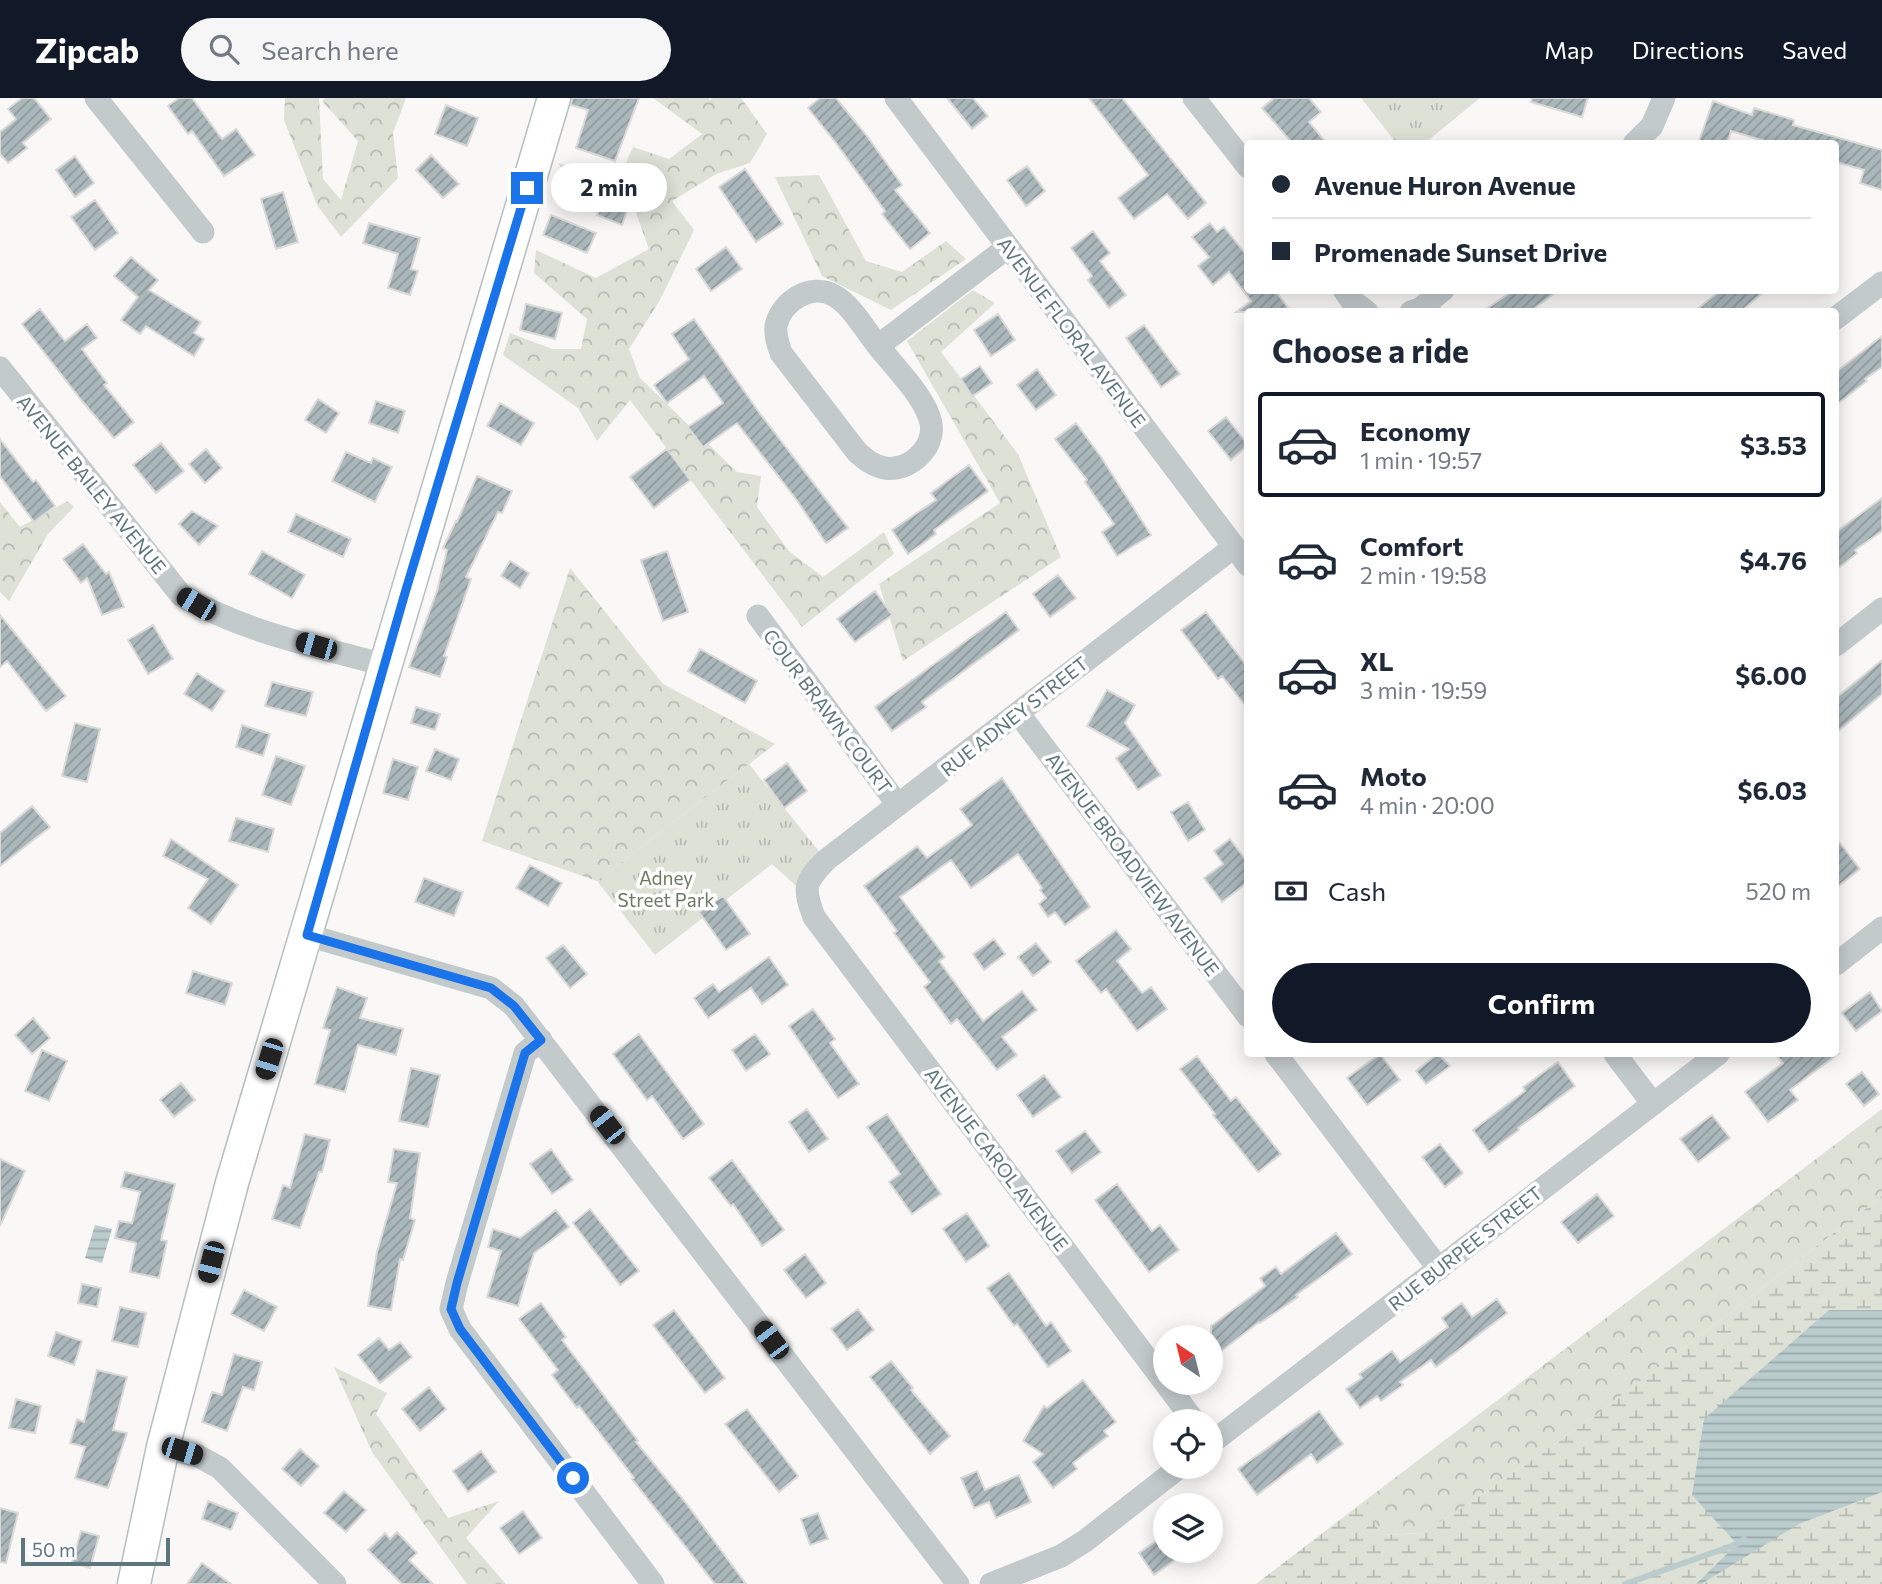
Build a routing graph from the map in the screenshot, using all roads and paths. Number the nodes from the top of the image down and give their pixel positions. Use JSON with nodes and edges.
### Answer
{"nodes":[{"id":1,"x":96,"y":98,"type":"edge"},
{"id":2,"x":554,"y":98,"type":"edge"},
{"id":3,"x":896,"y":98,"type":"edge"},
{"id":4,"x":1194,"y":98,"type":"edge"},
{"id":5,"x":1664,"y":98,"type":"edge"},
{"id":6,"x":1638,"y":140,"type":"edge"},
{"id":7,"x":1244,"y":162,"type":"edge"},
{"id":8,"x":204,"y":232,"type":"dead end"},
{"id":9,"x":1008,"y":247,"type":"junction"},
{"id":10,"x":1882,"y":283,"type":"edge"},
{"id":11,"x":1347,"y":294,"type":"edge"},
{"id":12,"x":1438,"y":294,"type":"edge"},
{"id":13,"x":1362,"y":308,"type":"edge"},
{"id":14,"x":1421,"y":308,"type":"edge"},
{"id":15,"x":1839,"y":316,"type":"edge"},
{"id":16,"x":878,"y":345,"type":"junction"},
{"id":17,"x":0,"y":368,"type":"edge"},
{"id":18,"x":1241,"y":556,"type":"edge"},
{"id":19,"x":1882,"y":609,"type":"edge"},
{"id":20,"x":758,"y":616,"type":"dead end"},
{"id":21,"x":1839,"y":643,"type":"edge"},
{"id":22,"x":384,"y":665,"type":"junction"},
{"id":23,"x":1018,"y":713,"type":"junction"},
{"id":24,"x":898,"y":805,"type":"junction"},
{"id":25,"x":805,"y":894,"type":"joint"},
{"id":26,"x":1882,"y":928,"type":"edge"},
{"id":27,"x":307,"y":935,"type":"junction"},
{"id":28,"x":1839,"y":962,"type":"edge"},
{"id":29,"x":1244,"y":1011,"type":"edge"},
{"id":30,"x":541,"y":1040,"type":"junction"},
{"id":31,"x":1278,"y":1057,"type":"edge"},
{"id":32,"x":1617,"y":1057,"type":"edge"},
{"id":33,"x":1714,"y":1057,"type":"edge"},
{"id":34,"x":1653,"y":1104,"type":"junction"},
{"id":35,"x":1439,"y":1269,"type":"junction"},
{"id":36,"x":1185,"y":1409,"type":"edge"},
{"id":37,"x":1223,"y":1434,"type":"edge"},
{"id":38,"x":163,"y":1447,"type":"junction"},
{"id":39,"x":1165,"y":1479,"type":"edge"},
{"id":40,"x":134,"y":1584,"type":"edge"},
{"id":41,"x":335,"y":1584,"type":"edge"},
{"id":42,"x":653,"y":1584,"type":"edge"},
{"id":43,"x":958,"y":1584,"type":"edge"},
{"id":44,"x":991,"y":1584,"type":"edge"}],
"edges":[{"from":1,"to":8,"type":"street"},
{"from":2,"to":22,"type":"street"},
{"from":3,"to":9,"type":"street","name":"AVENUE FLORAL AVENUE"},
{"from":4,"to":7,"type":"street"},
{"from":5,"to":6,"type":"street"},
{"from":9,"to":16,"type":"street"},
{"from":9,"to":18,"type":"street","name":"AVENUE FLORAL AVENUE"},
{"from":10,"to":15,"type":"street"},
{"from":11,"to":13,"type":"street"},
{"from":12,"to":14,"type":"street"},
{"from":16,"to":16,"type":"street"},
{"from":17,"to":22,"type":"street","name":"AVENUE BAILEY AVENUE"},
{"from":18,"to":23,"type":"street","name":"RUE ADNEY STREET"},
{"from":19,"to":21,"type":"street"},
{"from":20,"to":24,"type":"street","name":"COUR BRAWN COURT"},
{"from":22,"to":27,"type":"street"},
{"from":23,"to":24,"type":"street","name":"RUE ADNEY STREET"},
{"from":23,"to":29,"type":"street","name":"AVENUE BROADVIEW AVENUE"},
{"from":24,"to":25,"type":"street","name":"RUE ADNEY STREET"},
{"from":25,"to":36,"type":"street","name":"AVENUE CAROL AVENUE"},
{"from":26,"to":28,"type":"street"},
{"from":27,"to":30,"type":"street"},
{"from":27,"to":38,"type":"street"},
{"from":30,"to":42,"type":"street"},
{"from":30,"to":43,"type":"street"},
{"from":31,"to":35,"type":"street"},
{"from":32,"to":34,"type":"street"},
{"from":33,"to":34,"type":"street","name":"RUE BURPEE STREET"},
{"from":34,"to":35,"type":"street","name":"RUE BURPEE STREET"},
{"from":35,"to":37,"type":"street","name":"RUE BURPEE STREET"},
{"from":38,"to":40,"type":"street"},
{"from":38,"to":41,"type":"street"},
{"from":39,"to":44,"type":"street"}]}
